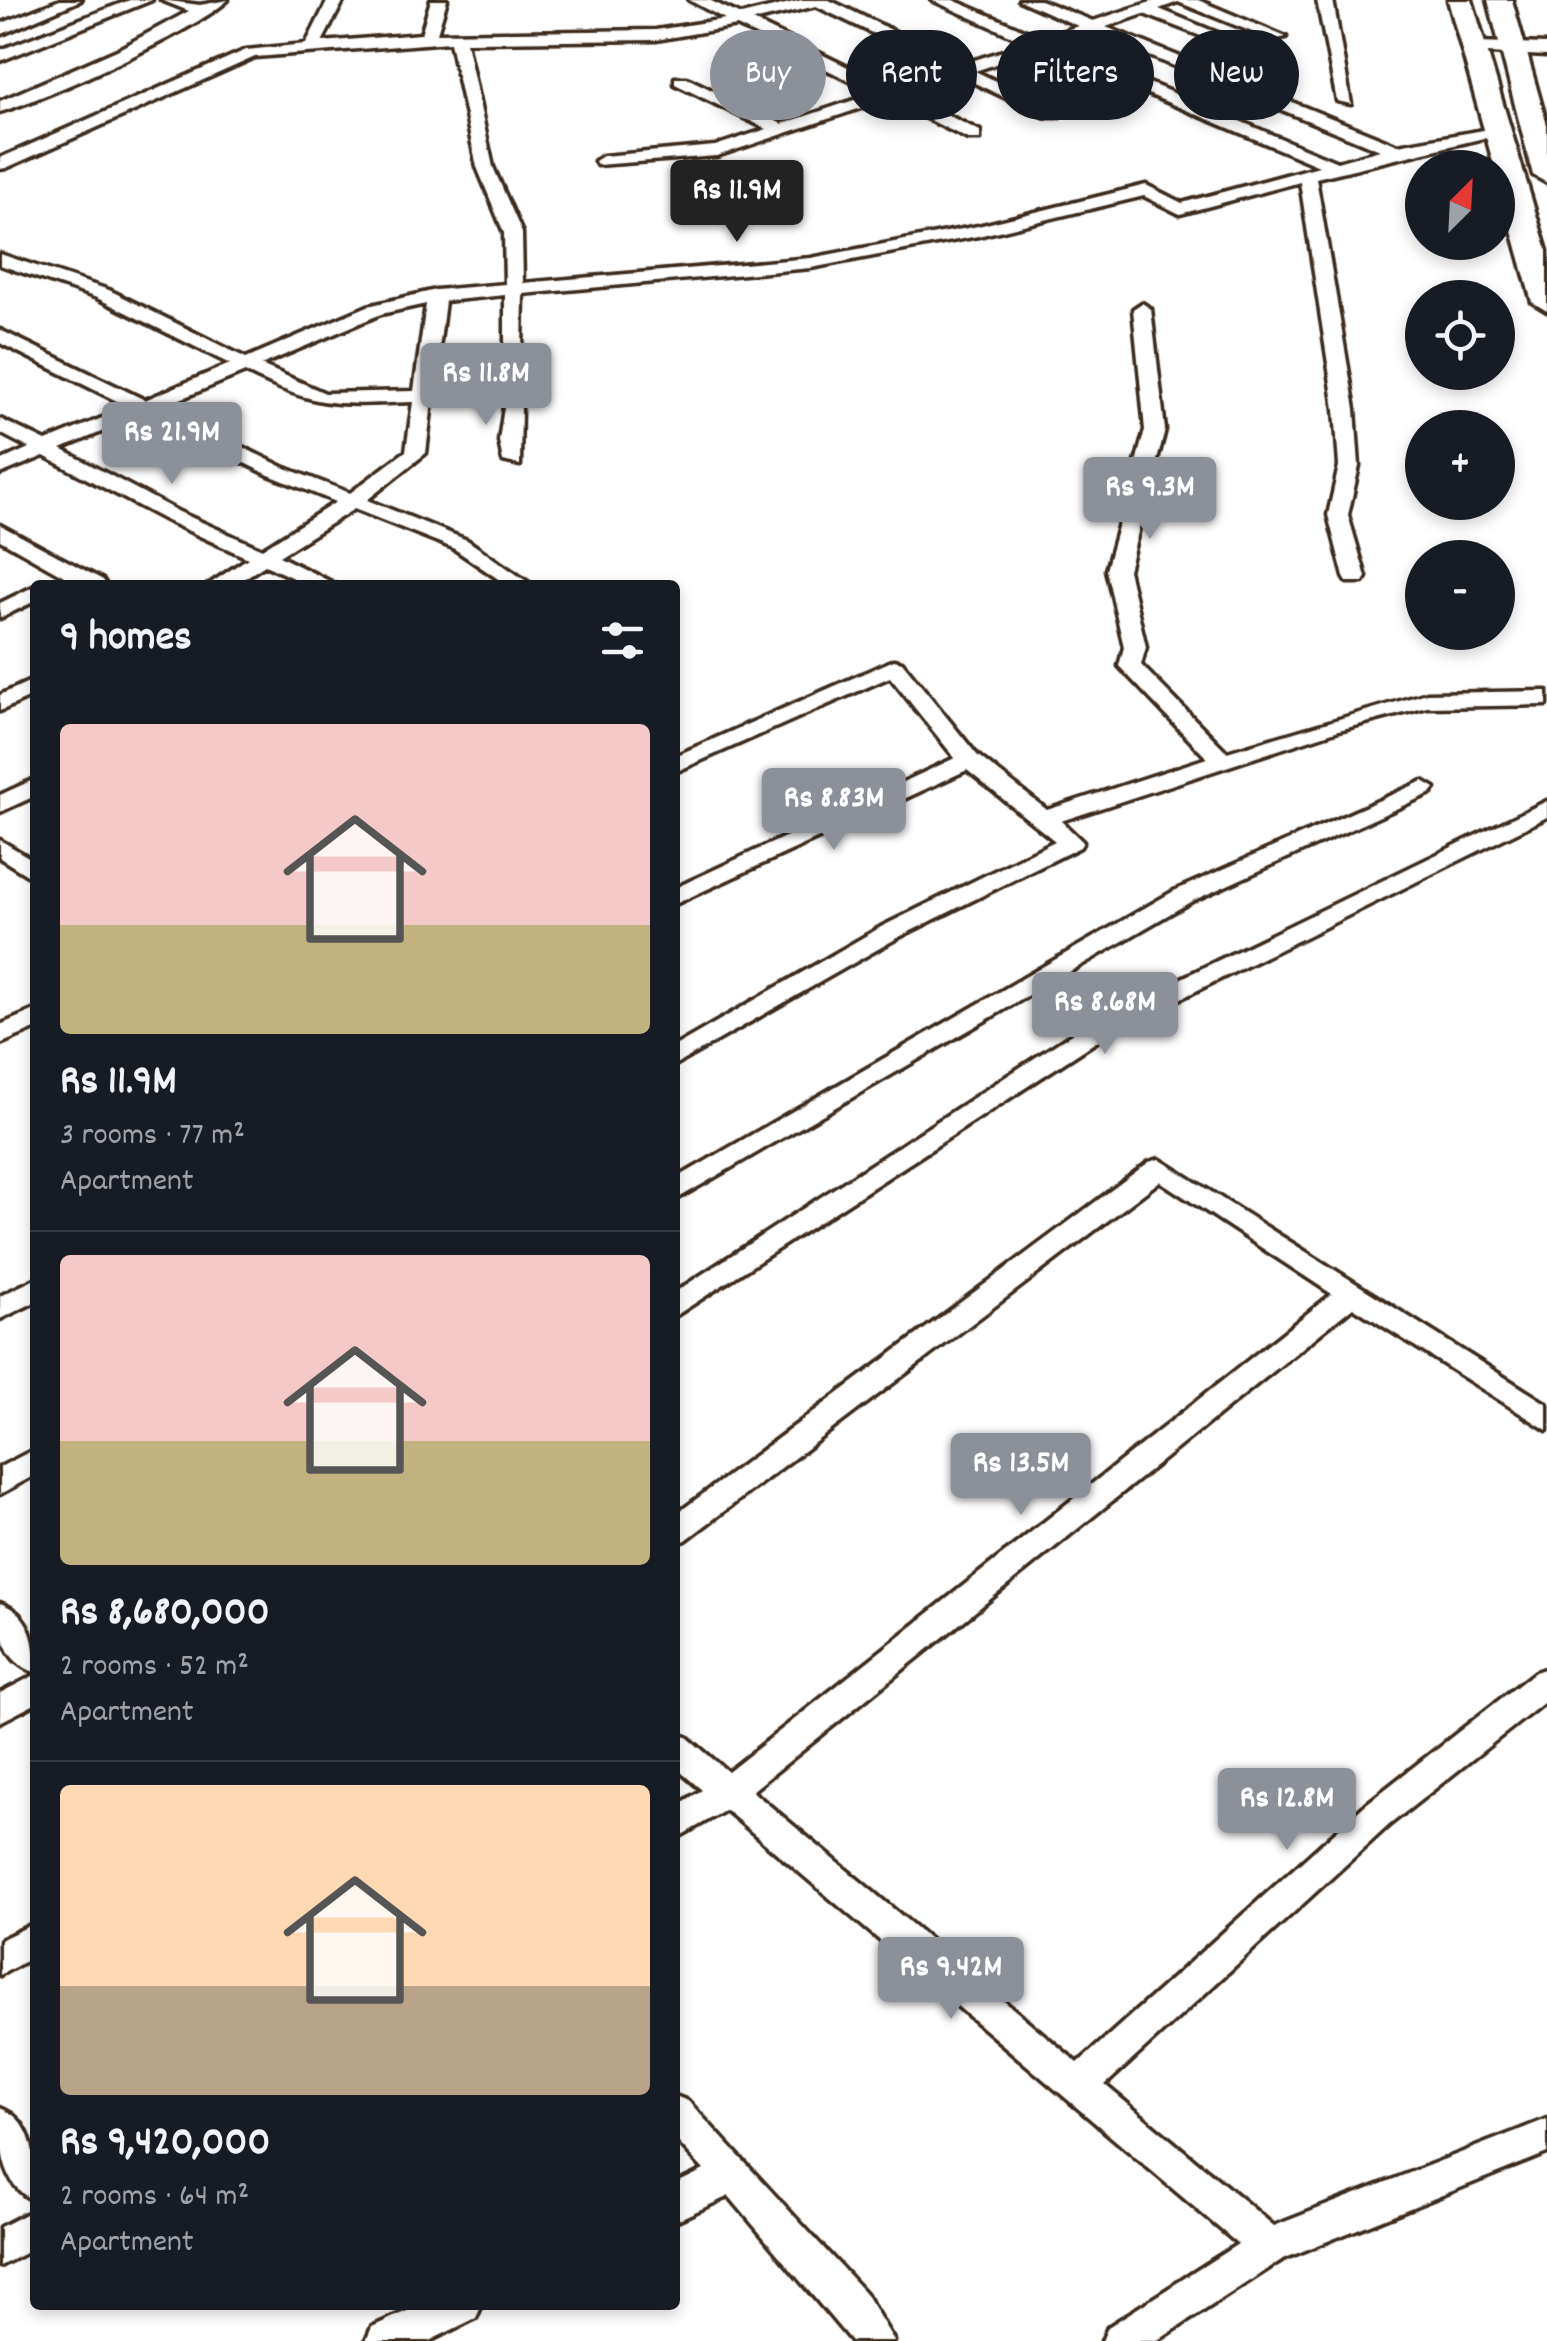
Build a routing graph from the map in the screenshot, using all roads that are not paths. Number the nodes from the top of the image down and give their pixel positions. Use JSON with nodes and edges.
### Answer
{"nodes":[{"id":1,"x":72,"y":0,"type":"edge"},
{"id":2,"x":144,"y":0,"type":"edge"},
{"id":3,"x":169,"y":0,"type":"edge"},
{"id":4,"x":220,"y":0,"type":"edge"},
{"id":5,"x":336,"y":0,"type":"edge"},
{"id":6,"x":439,"y":0,"type":"edge"},
{"id":7,"x":696,"y":0,"type":"edge"},
{"id":8,"x":819,"y":0,"type":"edge"},
{"id":9,"x":940,"y":0,"type":"edge"},
{"id":10,"x":1026,"y":0,"type":"edge"},
{"id":11,"x":1121,"y":0,"type":"edge"},
{"id":12,"x":1172,"y":0,"type":"edge"},
{"id":13,"x":1184,"y":0,"type":"edge"},
{"id":14,"x":1324,"y":0,"type":"edge"},
{"id":15,"x":1460,"y":0,"type":"edge"},
{"id":16,"x":1500,"y":0,"type":"edge"},
{"id":17,"x":1145,"y":9,"type":"junction"},
{"id":18,"x":205,"y":11,"type":"junction"},
{"id":19,"x":737,"y":21,"type":"junction"},
{"id":20,"x":1092,"y":27,"type":"junction"},
{"id":21,"x":880,"y":30,"type":"edge"},
{"id":22,"x":1011,"y":30,"type":"edge"},
{"id":23,"x":1083,"y":30,"type":"edge"},
{"id":24,"x":1199,"y":30,"type":"edge"},
{"id":25,"x":1260,"y":30,"type":"edge"},
{"id":26,"x":0,"y":32,"type":"edge"},
{"id":27,"x":457,"y":37,"type":"junction"},
{"id":28,"x":428,"y":38,"type":"junction"},
{"id":29,"x":32,"y":44,"type":"junction"},
{"id":30,"x":1475,"y":48,"type":"junction"},
{"id":31,"x":1516,"y":48,"type":"junction"},
{"id":32,"x":1547,"y":50,"type":"edge"},
{"id":33,"x":310,"y":51,"type":"junction"},
{"id":34,"x":0,"y":56,"type":"edge"},
{"id":35,"x":846,"y":73,"type":"edge"},
{"id":36,"x":681,"y":81,"type":"dead end"},
{"id":37,"x":1154,"y":90,"type":"edge"},
{"id":38,"x":1345,"y":101,"type":"dead end"},
{"id":39,"x":0,"y":106,"type":"edge"},
{"id":40,"x":846,"y":108,"type":"edge"},
{"id":41,"x":943,"y":120,"type":"edge"},
{"id":42,"x":782,"y":130,"type":"junction"},
{"id":43,"x":1501,"y":132,"type":"junction"},
{"id":44,"x":1534,"y":133,"type":"junction"},
{"id":45,"x":974,"y":135,"type":"dead end"},
{"id":46,"x":1396,"y":151,"type":"junction"},
{"id":47,"x":603,"y":160,"type":"dead end"},
{"id":48,"x":0,"y":164,"type":"edge"},
{"id":49,"x":1336,"y":167,"type":"junction"},
{"id":50,"x":1307,"y":175,"type":"junction"},
{"id":51,"x":1547,"y":175,"type":"edge"},
{"id":52,"x":0,"y":259,"type":"edge"},
{"id":53,"x":516,"y":288,"type":"junction"},
{"id":54,"x":436,"y":296,"type":"junction"},
{"id":55,"x":1547,"y":302,"type":"edge"},
{"id":56,"x":1142,"y":309,"type":"dead end"},
{"id":57,"x":0,"y":336,"type":"edge"},
{"id":58,"x":244,"y":365,"type":"junction"},
{"id":59,"x":515,"y":394,"type":"junction"},
{"id":60,"x":426,"y":398,"type":"junction"},
{"id":61,"x":147,"y":406,"type":"junction"},
{"id":62,"x":0,"y":425,"type":"edge"},
{"id":63,"x":43,"y":449,"type":"junction"},
{"id":64,"x":513,"y":461,"type":"dead end"},
{"id":65,"x":0,"y":468,"type":"edge"},
{"id":66,"x":352,"y":501,"type":"junction"},
{"id":67,"x":1,"y":532,"type":"edge"},
{"id":68,"x":266,"y":556,"type":"junction"},
{"id":69,"x":70,"y":573,"type":"junction"},
{"id":70,"x":1355,"y":577,"type":"dead end"},
{"id":71,"x":57,"y":580,"type":"edge"},
{"id":72,"x":85,"y":580,"type":"edge"},
{"id":73,"x":227,"y":580,"type":"edge"},
{"id":74,"x":316,"y":580,"type":"edge"},
{"id":75,"x":514,"y":580,"type":"edge"},
{"id":76,"x":30,"y":595,"type":"edge"},
{"id":77,"x":0,"y":612,"type":"edge"},
{"id":78,"x":30,"y":689,"type":"edge"},
{"id":79,"x":1547,"y":698,"type":"edge"},
{"id":80,"x":0,"y":704,"type":"edge"},
{"id":81,"x":970,"y":760,"type":"junction"},
{"id":82,"x":1224,"y":762,"type":"junction"},
{"id":83,"x":680,"y":763,"type":"edge"},
{"id":84,"x":1423,"y":788,"type":"dead end"},
{"id":85,"x":30,"y":789,"type":"edge"},
{"id":86,"x":0,"y":805,"type":"edge"},
{"id":87,"x":1547,"y":808,"type":"edge"},
{"id":88,"x":1044,"y":819,"type":"junction"},
{"id":89,"x":0,"y":847,"type":"edge"},
{"id":90,"x":30,"y":869,"type":"edge"},
{"id":91,"x":680,"y":895,"type":"edge"},
{"id":92,"x":30,"y":1021,"type":"edge"},
{"id":93,"x":0,"y":1036,"type":"edge"},
{"id":94,"x":680,"y":1054,"type":"edge"},
{"id":95,"x":680,"y":1188,"type":"edge"},
{"id":96,"x":30,"y":1292,"type":"edge"},
{"id":97,"x":1352,"y":1293,"type":"junction"},
{"id":98,"x":680,"y":1303,"type":"edge"},
{"id":99,"x":0,"y":1309,"type":"edge"},
{"id":100,"x":1547,"y":1419,"type":"edge"},
{"id":101,"x":30,"y":1463,"type":"edge"},
{"id":102,"x":0,"y":1482,"type":"edge"},
{"id":103,"x":680,"y":1528,"type":"edge"},
{"id":104,"x":0,"y":1616,"type":"edge"},
{"id":105,"x":30,"y":1653,"type":"edge"},
{"id":106,"x":1547,"y":1681,"type":"edge"},
{"id":107,"x":30,"y":1691,"type":"edge"},
{"id":108,"x":0,"y":1708,"type":"edge"},
{"id":109,"x":680,"y":1751,"type":"edge"},
{"id":110,"x":728,"y":1792,"type":"junction"},
{"id":111,"x":680,"y":1822,"type":"edge"},
{"id":112,"x":30,"y":1941,"type":"edge"},
{"id":113,"x":0,"y":1959,"type":"edge"},
{"id":114,"x":1078,"y":2086,"type":"junction"},
{"id":115,"x":680,"y":2118,"type":"edge"},
{"id":116,"x":0,"y":2125,"type":"edge"},
{"id":117,"x":1547,"y":2136,"type":"edge"},
{"id":118,"x":30,"y":2175,"type":"edge"},
{"id":119,"x":734,"y":2175,"type":"junction"},
{"id":120,"x":680,"y":2201,"type":"edge"},
{"id":121,"x":30,"y":2229,"type":"edge"},
{"id":122,"x":1269,"y":2246,"type":"junction"},
{"id":123,"x":0,"y":2248,"type":"edge"},
{"id":124,"x":451,"y":2310,"type":"edge"},
{"id":125,"x":386,"y":2341,"type":"edge"},
{"id":126,"x":874,"y":2341,"type":"edge"},
{"id":127,"x":1122,"y":2341,"type":"edge"}],
"edges":[{"from":1,"to":26,"type":"street"},
{"from":2,"to":29,"type":"street"},
{"from":3,"to":18,"type":"street"},
{"from":4,"to":18,"type":"street"},
{"from":5,"to":33,"type":"street"},
{"from":6,"to":28,"type":"street"},
{"from":7,"to":19,"type":"street"},
{"from":8,"to":19,"type":"street"},
{"from":8,"to":21,"type":"street"},
{"from":9,"to":22,"type":"street"},
{"from":10,"to":20,"type":"street"},
{"from":11,"to":17,"type":"street"},
{"from":12,"to":17,"type":"street"},
{"from":13,"to":25,"type":"street"},
{"from":14,"to":38,"type":"street"},
{"from":15,"to":30,"type":"main road"},
{"from":16,"to":31,"type":"main road"},
{"from":17,"to":20,"type":"street"},
{"from":17,"to":24,"type":"street"},
{"from":18,"to":39,"type":"street"},
{"from":19,"to":27,"type":"street"},
{"from":19,"to":35,"type":"street"},
{"from":20,"to":23,"type":"street"},
{"from":20,"to":46,"type":"street"},
{"from":26,"to":29,"type":"street"},
{"from":27,"to":28,"type":"street"},
{"from":27,"to":53,"type":"street"},
{"from":28,"to":33,"type":"street"},
{"from":29,"to":34,"type":"street"},
{"from":30,"to":31,"type":"street"},
{"from":30,"to":43,"type":"main road"},
{"from":31,"to":32,"type":"street"},
{"from":31,"to":44,"type":"main road"},
{"from":33,"to":48,"type":"street"},
{"from":36,"to":42,"type":"street"},
{"from":37,"to":49,"type":"street"},
{"from":40,"to":42,"type":"street"},
{"from":41,"to":45,"type":"street"},
{"from":42,"to":47,"type":"street"},
{"from":43,"to":44,"type":"main road"},
{"from":43,"to":46,"type":"street"},
{"from":43,"to":55,"type":"main road"},
{"from":44,"to":51,"type":"main road"},
{"from":46,"to":49,"type":"street"},
{"from":49,"to":50,"type":"street"},
{"from":50,"to":53,"type":"street"},
{"from":50,"to":70,"type":"street"},
{"from":52,"to":58,"type":"street"},
{"from":53,"to":54,"type":"street"},
{"from":53,"to":59,"type":"street"},
{"from":54,"to":58,"type":"street"},
{"from":54,"to":60,"type":"street"},
{"from":56,"to":82,"type":"street"},
{"from":57,"to":61,"type":"street"},
{"from":58,"to":60,"type":"street"},
{"from":58,"to":61,"type":"street"},
{"from":59,"to":60,"type":"street"},
{"from":59,"to":64,"type":"street"},
{"from":60,"to":66,"type":"street"},
{"from":61,"to":63,"type":"street"},
{"from":61,"to":66,"type":"street"},
{"from":62,"to":63,"type":"street"},
{"from":63,"to":65,"type":"street"},
{"from":63,"to":68,"type":"street"},
{"from":66,"to":68,"type":"street"},
{"from":66,"to":75,"type":"street"},
{"from":67,"to":69,"type":"street"},
{"from":68,"to":73,"type":"street"},
{"from":68,"to":74,"type":"street"},
{"from":69,"to":71,"type":"street"},
{"from":69,"to":72,"type":"street"},
{"from":76,"to":77,"type":"street"},
{"from":78,"to":80,"type":"street"},
{"from":79,"to":82,"type":"street"},
{"from":81,"to":83,"type":"street"},
{"from":81,"to":88,"type":"street"},
{"from":81,"to":91,"type":"street"},
{"from":82,"to":88,"type":"street"},
{"from":84,"to":95,"type":"street"},
{"from":85,"to":86,"type":"street"},
{"from":87,"to":98,"type":"street"},
{"from":88,"to":94,"type":"street"},
{"from":89,"to":90,"type":"street"},
{"from":92,"to":93,"type":"street"},
{"from":96,"to":99,"type":"street"},
{"from":97,"to":100,"type":"street"},
{"from":97,"to":103,"type":"street"},
{"from":97,"to":110,"type":"street"},
{"from":101,"to":102,"type":"street"},
{"from":104,"to":105,"type":"street"},
{"from":106,"to":114,"type":"street"},
{"from":107,"to":108,"type":"street"},
{"from":109,"to":110,"type":"street"},
{"from":110,"to":111,"type":"street"},
{"from":110,"to":114,"type":"street"},
{"from":112,"to":113,"type":"street"},
{"from":114,"to":122,"type":"street"},
{"from":115,"to":119,"type":"street"},
{"from":116,"to":118,"type":"street"},
{"from":117,"to":122,"type":"street"},
{"from":119,"to":120,"type":"street"},
{"from":119,"to":126,"type":"street"},
{"from":121,"to":123,"type":"street"},
{"from":122,"to":127,"type":"street"},
{"from":124,"to":125,"type":"street"}]}
